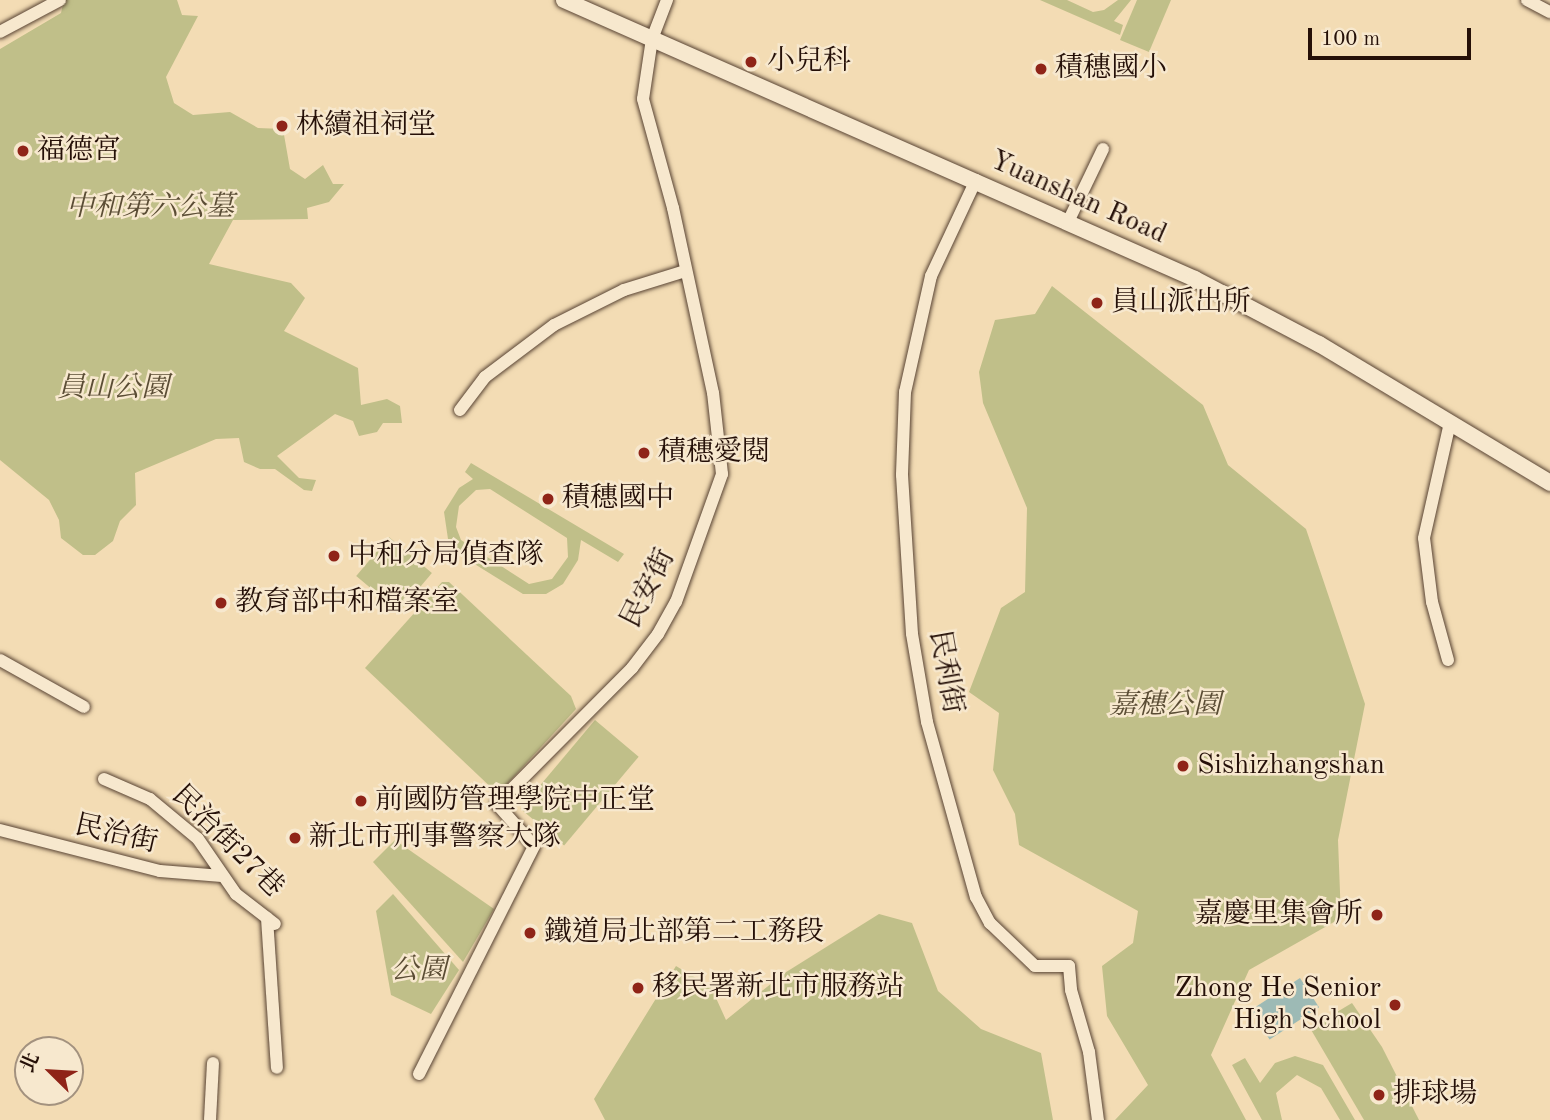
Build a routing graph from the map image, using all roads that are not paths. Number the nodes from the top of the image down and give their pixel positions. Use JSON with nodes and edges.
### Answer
{"nodes":[{"id":1,"x":60,"y":0,"type":"edge"},
{"id":2,"x":564,"y":0,"type":"edge"},
{"id":3,"x":667,"y":0,"type":"edge"},
{"id":4,"x":1527,"y":0,"type":"edge"},
{"id":5,"x":1550,"y":12,"type":"edge"},
{"id":6,"x":0,"y":32,"type":"edge"},
{"id":7,"x":652,"y":39,"type":"junction"},
{"id":8,"x":1104,"y":149,"type":"dead end"},
{"id":9,"x":976,"y":180,"type":"junction"},
{"id":10,"x":1068,"y":222,"type":"junction"},
{"id":11,"x":685,"y":271,"type":"junction"},
{"id":12,"x":460,"y":410,"type":"dead end"},
{"id":13,"x":1450,"y":423,"type":"junction"},
{"id":14,"x":1550,"y":483,"type":"edge"},
{"id":15,"x":0,"y":660,"type":"edge"},
{"id":16,"x":1448,"y":660,"type":"dead end"},
{"id":17,"x":84,"y":707,"type":"dead end"},
{"id":18,"x":104,"y":779,"type":"dead end"},
{"id":19,"x":0,"y":830,"type":"edge"},
{"id":20,"x":222,"y":876,"type":"junction"},
{"id":21,"x":213,"y":1063,"type":"dead end"},
{"id":22,"x":277,"y":1068,"type":"dead end"},
{"id":23,"x":419,"y":1074,"type":"dead end"},
{"id":24,"x":210,"y":1120,"type":"edge"},
{"id":25,"x":1098,"y":1120,"type":"edge"}],
"edges":[{"from":1,"to":6,"type":"street"},
{"from":2,"to":7,"type":"street","name":"Yuanshan Road"},
{"from":3,"to":7,"type":"street","name":"民安街"},
{"from":4,"to":5,"type":"street"},
{"from":7,"to":9,"type":"street","name":"Yuanshan Road"},
{"from":7,"to":11,"type":"street","name":"民安街"},
{"from":8,"to":10,"type":"street"},
{"from":9,"to":10,"type":"street","name":"Yuanshan Road"},
{"from":9,"to":25,"type":"street","name":"民利街"},
{"from":10,"to":13,"type":"street","name":"Yuanshan Road"},
{"from":11,"to":12,"type":"street"},
{"from":11,"to":23,"type":"street","name":"民安街"},
{"from":13,"to":14,"type":"street","name":"Yuanshan Road"},
{"from":13,"to":16,"type":"street"},
{"from":15,"to":17,"type":"street"},
{"from":18,"to":20,"type":"street","name":"民治街27巷"},
{"from":19,"to":20,"type":"street","name":"民治街"},
{"from":20,"to":22,"type":"street","name":"民治街27巷"},
{"from":21,"to":24,"type":"street"}]}
